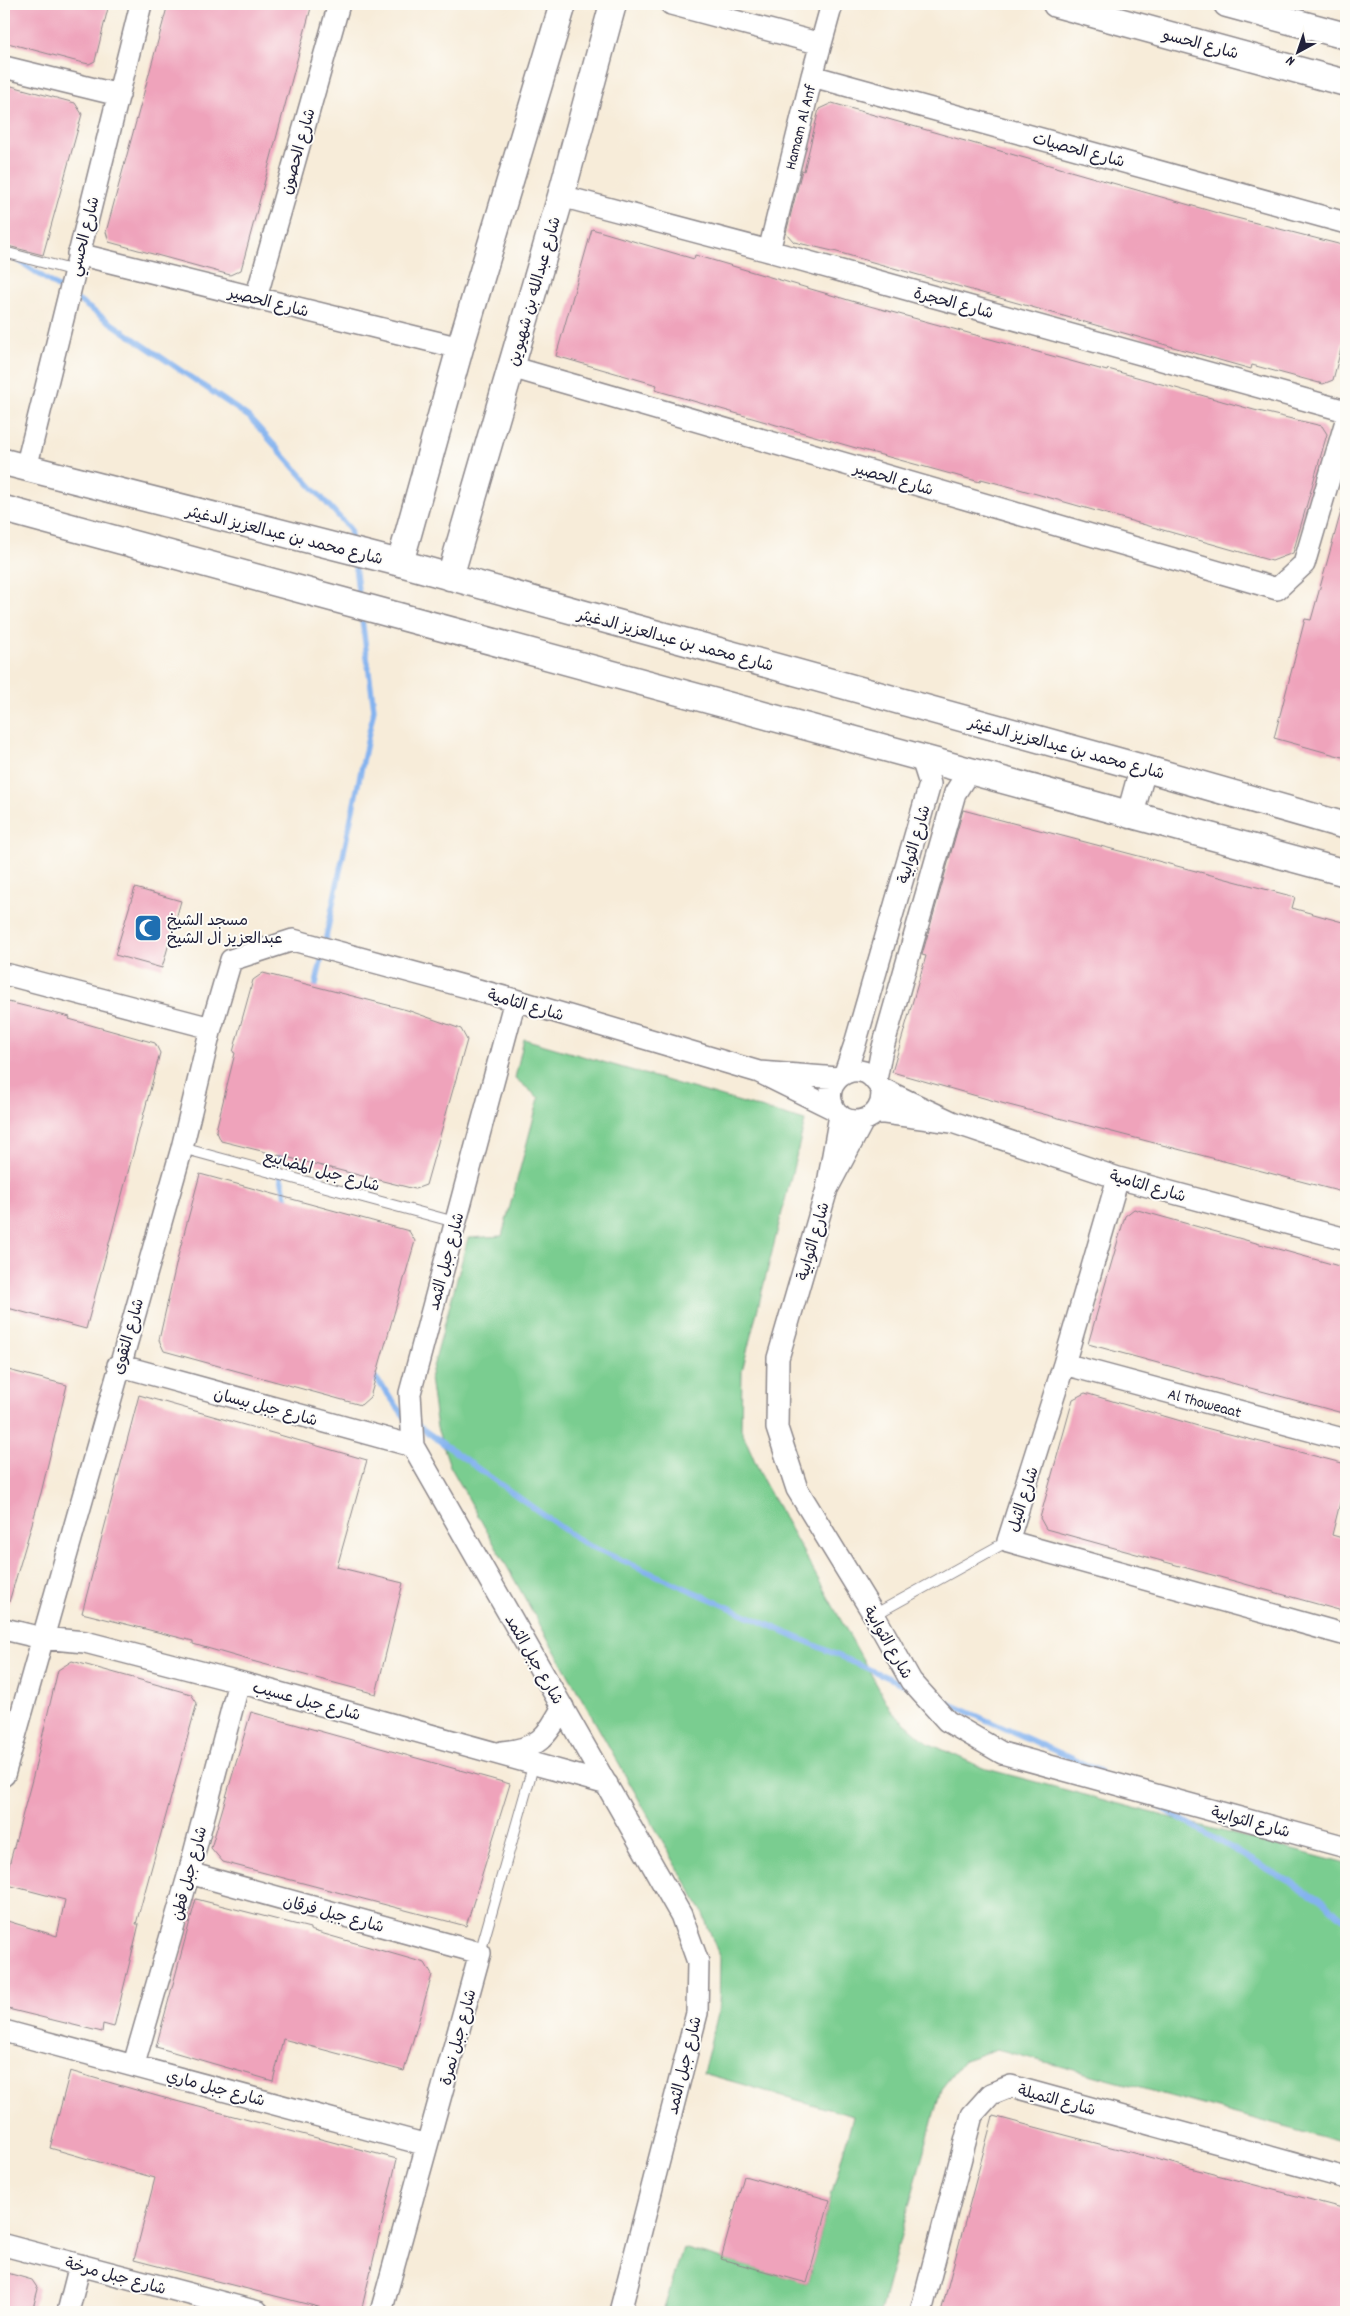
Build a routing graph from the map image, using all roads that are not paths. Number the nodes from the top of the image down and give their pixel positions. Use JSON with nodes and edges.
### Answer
{"nodes":[{"id":1,"x":141,"y":4,"type":"edge"},
{"id":2,"x":339,"y":4,"type":"edge"},
{"id":3,"x":563,"y":4,"type":"edge"},
{"id":4,"x":613,"y":4,"type":"edge"},
{"id":5,"x":671,"y":4,"type":"edge"},
{"id":6,"x":832,"y":4,"type":"edge"},
{"id":7,"x":1056,"y":4,"type":"edge"},
{"id":8,"x":1227,"y":4,"type":"edge"},
{"id":9,"x":1346,"y":36,"type":"edge"},
{"id":10,"x":821,"y":44,"type":"junction"},
{"id":11,"x":4,"y":67,"type":"edge"},
{"id":12,"x":812,"y":76,"type":"junction"},
{"id":13,"x":1346,"y":83,"type":"edge"},
{"id":14,"x":119,"y":95,"type":"junction"},
{"id":15,"x":560,"y":196,"type":"junction"},
{"id":16,"x":1346,"y":222,"type":"edge"},
{"id":17,"x":769,"y":251,"type":"junction"},
{"id":18,"x":4,"y":252,"type":"edge"},
{"id":19,"x":77,"y":262,"type":"junction"},
{"id":20,"x":256,"y":298,"type":"junction"},
{"id":21,"x":460,"y":348,"type":"junction"},
{"id":22,"x":511,"y":367,"type":"junction"},
{"id":23,"x":1346,"y":411,"type":"edge"},
{"id":24,"x":1346,"y":421,"type":"edge"},
{"id":25,"x":15,"y":465,"type":"edge"},
{"id":26,"x":4,"y":509,"type":"edge"},
{"id":27,"x":400,"y":563,"type":"junction"},
{"id":28,"x":450,"y":577,"type":"junction"},
{"id":29,"x":922,"y":759,"type":"junction"},
{"id":30,"x":1143,"y":768,"type":"junction"},
{"id":31,"x":969,"y":771,"type":"junction"},
{"id":32,"x":1130,"y":815,"type":"junction"},
{"id":33,"x":1346,"y":826,"type":"edge"},
{"id":34,"x":1346,"y":873,"type":"edge"},
{"id":35,"x":293,"y":940,"type":"joint"},
{"id":36,"x":4,"y":976,"type":"edge"},
{"id":37,"x":515,"y":1000,"type":"junction"},
{"id":38,"x":211,"y":1028,"type":"junction"},
{"id":39,"x":759,"y":1072,"type":"junction"},
{"id":40,"x":842,"y":1075,"type":"junction"},
{"id":41,"x":878,"y":1083,"type":"junction"},
{"id":42,"x":837,"y":1112,"type":"junction"},
{"id":43,"x":870,"y":1116,"type":"junction"},
{"id":44,"x":952,"y":1122,"type":"junction"},
{"id":45,"x":182,"y":1148,"type":"junction"},
{"id":46,"x":1118,"y":1178,"type":"junction"},
{"id":47,"x":827,"y":1189,"type":"junction"},
{"id":48,"x":455,"y":1222,"type":"junction"},
{"id":49,"x":1346,"y":1239,"type":"edge"},
{"id":50,"x":1064,"y":1364,"type":"junction"},
{"id":51,"x":118,"y":1365,"type":"junction"},
{"id":52,"x":1346,"y":1440,"type":"edge"},
{"id":53,"x":413,"y":1446,"type":"junction"},
{"id":54,"x":1008,"y":1541,"type":"junction"},
{"id":55,"x":874,"y":1615,"type":"junction"},
{"id":56,"x":4,"y":1629,"type":"edge"},
{"id":57,"x":1346,"y":1635,"type":"edge"},
{"id":58,"x":42,"y":1638,"type":"junction"},
{"id":59,"x":239,"y":1682,"type":"junction"},
{"id":60,"x":563,"y":1707,"type":"junction"},
{"id":61,"x":500,"y":1753,"type":"junction"},
{"id":62,"x":534,"y":1763,"type":"junction"},
{"id":63,"x":4,"y":1775,"type":"edge"},
{"id":64,"x":607,"y":1784,"type":"junction"},
{"id":65,"x":1346,"y":1847,"type":"edge"},
{"id":66,"x":189,"y":1873,"type":"junction"},
{"id":67,"x":480,"y":1953,"type":"junction"},
{"id":68,"x":4,"y":2031,"type":"edge"},
{"id":69,"x":134,"y":2064,"type":"junction"},
{"id":70,"x":427,"y":2145,"type":"junction"},
{"id":71,"x":1346,"y":2178,"type":"edge"},
{"id":72,"x":4,"y":2246,"type":"edge"},
{"id":73,"x":80,"y":2265,"type":"junction"},
{"id":74,"x":68,"y":2312,"type":"edge"},
{"id":75,"x":258,"y":2312,"type":"edge"},
{"id":76,"x":381,"y":2312,"type":"edge"},
{"id":77,"x":620,"y":2312,"type":"edge"},
{"id":78,"x":921,"y":2312,"type":"edge"}],
"edges":[{"from":1,"to":14,"type":"street","name":"شارع الحسي"},
{"from":2,"to":20,"type":"street","name":"شارع الحصون"},
{"from":3,"to":21,"type":"street"},
{"from":4,"to":15,"type":"street","name":"شارع عبدالله بن شهيوين"},
{"from":5,"to":10,"type":"street"},
{"from":6,"to":10,"type":"street","name":"Hamam Al Anf"},
{"from":7,"to":13,"type":"street","name":"شارع الحسو"},
{"from":8,"to":9,"type":"street"},
{"from":10,"to":12,"type":"street","name":"Hamam Al Anf"},
{"from":11,"to":14,"type":"street"},
{"from":12,"to":16,"type":"street","name":"شارع الحصيات"},
{"from":12,"to":17,"type":"street","name":"Hamam Al Anf"},
{"from":14,"to":19,"type":"street","name":"شارع الحسي"},
{"from":15,"to":17,"type":"street","name":"شارع الحجرة"},
{"from":15,"to":22,"type":"street","name":"شارع عبدالله بن شهيوين"},
{"from":17,"to":23,"type":"street","name":"شارع الحجرة"},
{"from":18,"to":19,"type":"lane"},
{"from":19,"to":20,"type":"street","name":"شارع الحصير"},
{"from":19,"to":25,"type":"street","name":"شارع الحسي"},
{"from":20,"to":21,"type":"street","name":"شارع الحصير"},
{"from":21,"to":27,"type":"street"},
{"from":22,"to":24,"type":"street","name":"شارع الحصير"},
{"from":22,"to":28,"type":"street","name":"شارع عبدالله بن شهيوين"},
{"from":25,"to":27,"type":"street","name":"شارع محمد بن عبدالعزيز الدغيثر"},
{"from":26,"to":29,"type":"street"},
{"from":27,"to":28,"type":"street","name":"شارع محمد بن عبدالعزيز الدغيثر"},
{"from":28,"to":30,"type":"street","name":"شارع محمد بن عبدالعزيز الدغيثر"},
{"from":29,"to":31,"type":"street"},
{"from":29,"to":40,"type":"street","name":"شارع الثوابية"},
{"from":30,"to":32,"type":"street"},
{"from":30,"to":33,"type":"street","name":"شارع محمد بن عبدالعزيز الدغيثر"},
{"from":31,"to":32,"type":"street"},
{"from":31,"to":41,"type":"street","name":"شارع الثوابية"},
{"from":32,"to":34,"type":"street"},
{"from":35,"to":37,"type":"street","name":"شارع الثامية"},
{"from":35,"to":38,"type":"street","name":"شارع التقوى"},
{"from":36,"to":38,"type":"street"},
{"from":37,"to":39,"type":"street","name":"شارع الثامية"},
{"from":37,"to":48,"type":"street","name":"شارع جبل الثمد"},
{"from":38,"to":45,"type":"street","name":"شارع التقوى"},
{"from":39,"to":40,"type":"street"},
{"from":39,"to":42,"type":"street"},
{"from":40,"to":41,"type":"street"},
{"from":40,"to":42,"type":"street"},
{"from":41,"to":43,"type":"street"},
{"from":41,"to":44,"type":"street"},
{"from":42,"to":43,"type":"street"},
{"from":42,"to":47,"type":"street"},
{"from":43,"to":44,"type":"street"},
{"from":43,"to":47,"type":"street"},
{"from":44,"to":46,"type":"street","name":"شارع الثامية"},
{"from":45,"to":48,"type":"lane","name":"شارع جبل المضابيع"},
{"from":45,"to":51,"type":"street","name":"شارع التقوى"},
{"from":46,"to":49,"type":"street","name":"شارع الثامية"},
{"from":46,"to":50,"type":"street","name":"شارع الثيل"},
{"from":47,"to":55,"type":"street","name":"شارع الثوابية"},
{"from":48,"to":53,"type":"street","name":"شارع جبل الثمد"},
{"from":50,"to":52,"type":"street","name":"Al Thoweaat"},
{"from":50,"to":54,"type":"street","name":"شارع الثيل"},
{"from":51,"to":53,"type":"street","name":"شارع جبل بيسان"},
{"from":51,"to":58,"type":"street","name":"شارع التقوى"},
{"from":53,"to":60,"type":"street","name":"شارع جبل الثمد"},
{"from":54,"to":55,"type":"lane"},
{"from":54,"to":57,"type":"street","name":"شارع الثيل"},
{"from":55,"to":65,"type":"street","name":"شارع الثوابية"},
{"from":56,"to":58,"type":"street","name":"شارع جبل عسيب"},
{"from":58,"to":59,"type":"street","name":"شارع جبل عسيب"},
{"from":58,"to":63,"type":"street","name":"شارع التقوى"},
{"from":59,"to":61,"type":"street","name":"شارع جبل عسيب"},
{"from":59,"to":66,"type":"street","name":"شارع جبل قطن"},
{"from":60,"to":61,"type":"street"},
{"from":60,"to":64,"type":"street","name":"شارع جبل الثمد"},
{"from":61,"to":62,"type":"street","name":"شارع جبل عسيب"},
{"from":62,"to":64,"type":"street","name":"شارع جبل عسيب"},
{"from":62,"to":67,"type":"lane","name":"شارع جبل نمرة"},
{"from":64,"to":77,"type":"street","name":"شارع جبل الثمد"},
{"from":66,"to":67,"type":"street","name":"شارع جبل فرقان"},
{"from":66,"to":69,"type":"street","name":"شارع جبل قطن"},
{"from":67,"to":70,"type":"street","name":"شارع جبل نمرة"},
{"from":68,"to":69,"type":"street","name":"شارع جبل ماري"},
{"from":69,"to":70,"type":"street","name":"شارع جبل ماري"},
{"from":70,"to":76,"type":"street","name":"شارع جبل نمرة"},
{"from":71,"to":78,"type":"street","name":"شارع الثميلة"},
{"from":72,"to":73,"type":"street","name":"شارع جبل مرخة"},
{"from":73,"to":74,"type":"street"},
{"from":73,"to":75,"type":"street","name":"شارع جبل مرخة"}]}
